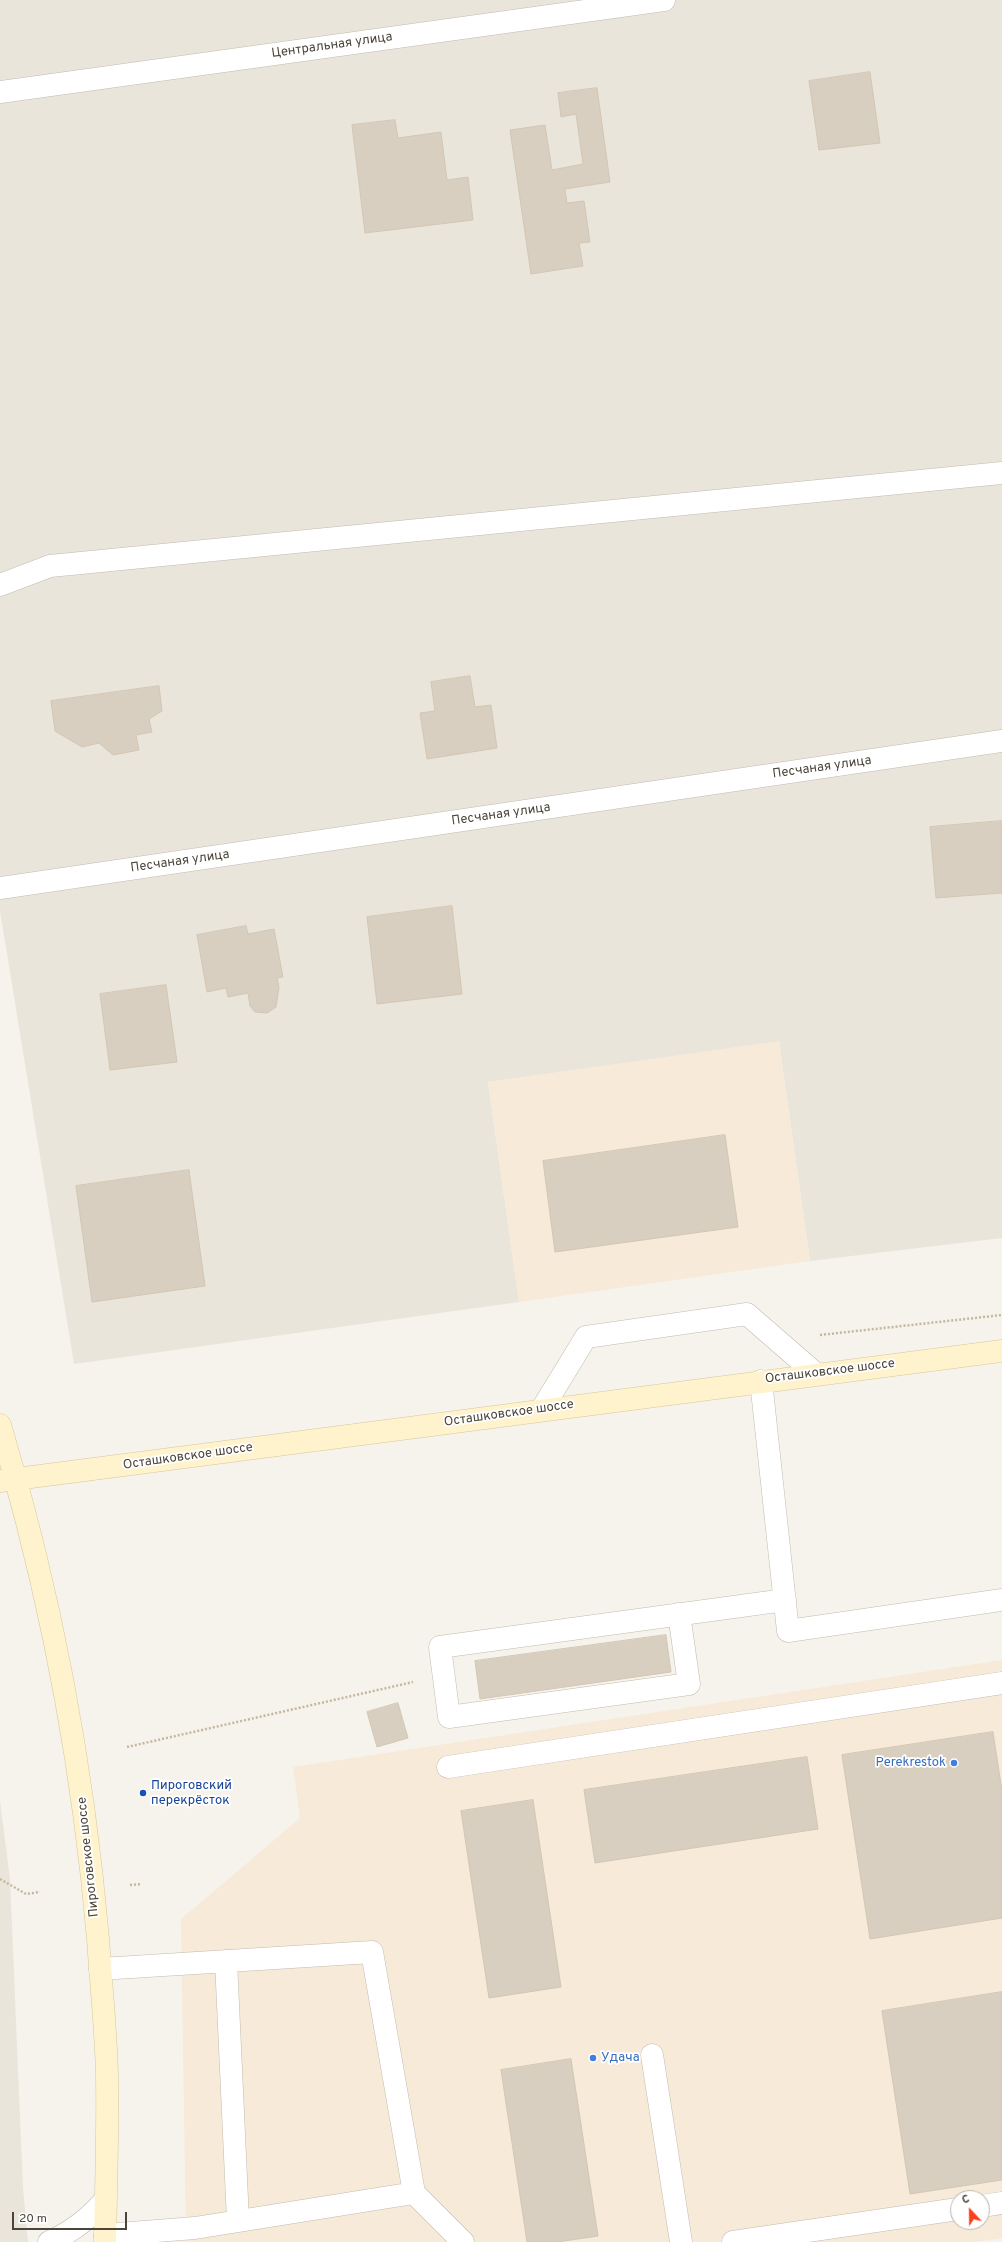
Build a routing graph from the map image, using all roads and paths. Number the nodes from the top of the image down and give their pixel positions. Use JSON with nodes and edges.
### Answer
{"nodes":[{"id":1,"x":664,"y":0,"type":"edge"},
{"id":2,"x":0,"y":92,"type":"edge"},
{"id":3,"x":1002,"y":473,"type":"edge"},
{"id":4,"x":0,"y":585,"type":"edge"},
{"id":5,"x":1002,"y":742,"type":"edge"},
{"id":6,"x":0,"y":888,"type":"edge"},
{"id":7,"x":1002,"y":1315,"type":"edge"},
{"id":8,"x":778,"y":1340,"type":"junction"},
{"id":9,"x":1002,"y":1351,"type":"edge"},
{"id":10,"x":816,"y":1374,"type":"junction"},
{"id":11,"x":761,"y":1381,"type":"junction"},
{"id":12,"x":542,"y":1409,"type":"junction"},
{"id":13,"x":0,"y":1425,"type":"edge"},
{"id":14,"x":8,"y":1480,"type":"edge"},
{"id":15,"x":785,"y":1600,"type":"junction"},
{"id":16,"x":1002,"y":1600,"type":"edge"},
{"id":17,"x":679,"y":1614,"type":"junction"},
{"id":18,"x":444,"y":1675,"type":"junction"},
{"id":19,"x":1002,"y":1683,"type":"edge"},
{"id":20,"x":127,"y":1747,"type":"dead end"},
{"id":21,"x":448,"y":1767,"type":"dead end"},
{"id":22,"x":0,"y":1879,"type":"edge"},
{"id":23,"x":142,"y":1884,"type":"dead end"},
{"id":24,"x":130,"y":1885,"type":"dead end"},
{"id":25,"x":40,"y":1892,"type":"dead end"},
{"id":26,"x":226,"y":1961,"type":"junction"},
{"id":27,"x":100,"y":1969,"type":"junction"},
{"id":28,"x":652,"y":2055,"type":"dead end"},
{"id":29,"x":414,"y":2193,"type":"junction"},
{"id":30,"x":105,"y":2200,"type":"junction"},
{"id":31,"x":1002,"y":2203,"type":"edge"},
{"id":32,"x":990,"y":2205,"type":"edge"},
{"id":33,"x":950,"y":2210,"type":"edge"},
{"id":34,"x":238,"y":2222,"type":"junction"},
{"id":35,"x":105,"y":2239,"type":"edge"},
{"id":36,"x":49,"y":2242,"type":"edge"},
{"id":37,"x":463,"y":2242,"type":"edge"},
{"id":38,"x":681,"y":2242,"type":"edge"},
{"id":39,"x":733,"y":2242,"type":"edge"}],
"edges":[{"from":1,"to":2,"type":"street","name":"Центральная улица"},
{"from":3,"to":4,"type":"street"},
{"from":5,"to":6,"type":"street","name":"Песчаная улица"},
{"from":7,"to":8,"type":"path"},
{"from":8,"to":10,"type":"street"},
{"from":8,"to":12,"type":"street"},
{"from":9,"to":10,"type":"main road","name":"Осташковское шоссе"},
{"from":10,"to":11,"type":"main road","name":"Осташковское шоссе"},
{"from":11,"to":12,"type":"main road","name":"Осташковское шоссе"},
{"from":11,"to":15,"type":"street"},
{"from":12,"to":14,"type":"main road","name":"Осташковское шоссе"},
{"from":13,"to":14,"type":"main road","name":"Пироговское шоссе"},
{"from":14,"to":27,"type":"main road","name":"Пироговское шоссе"},
{"from":15,"to":16,"type":"street"},
{"from":15,"to":17,"type":"street"},
{"from":17,"to":18,"type":"street"},
{"from":17,"to":18,"type":"street"},
{"from":18,"to":20,"type":"path"},
{"from":19,"to":21,"type":"street"},
{"from":22,"to":25,"type":"path"},
{"from":23,"to":24,"type":"path"},
{"from":26,"to":27,"type":"street"},
{"from":26,"to":29,"type":"street"},
{"from":26,"to":34,"type":"street"},
{"from":27,"to":30,"type":"main road","name":"Пироговское шоссе"},
{"from":28,"to":38,"type":"street"},
{"from":29,"to":34,"type":"street"},
{"from":29,"to":37,"type":"street"},
{"from":30,"to":35,"type":"main road","name":"Пироговское шоссе"},
{"from":30,"to":36,"type":"street"},
{"from":31,"to":32,"type":"street"},
{"from":33,"to":39,"type":"street"},
{"from":34,"to":35,"type":"street"}]}
